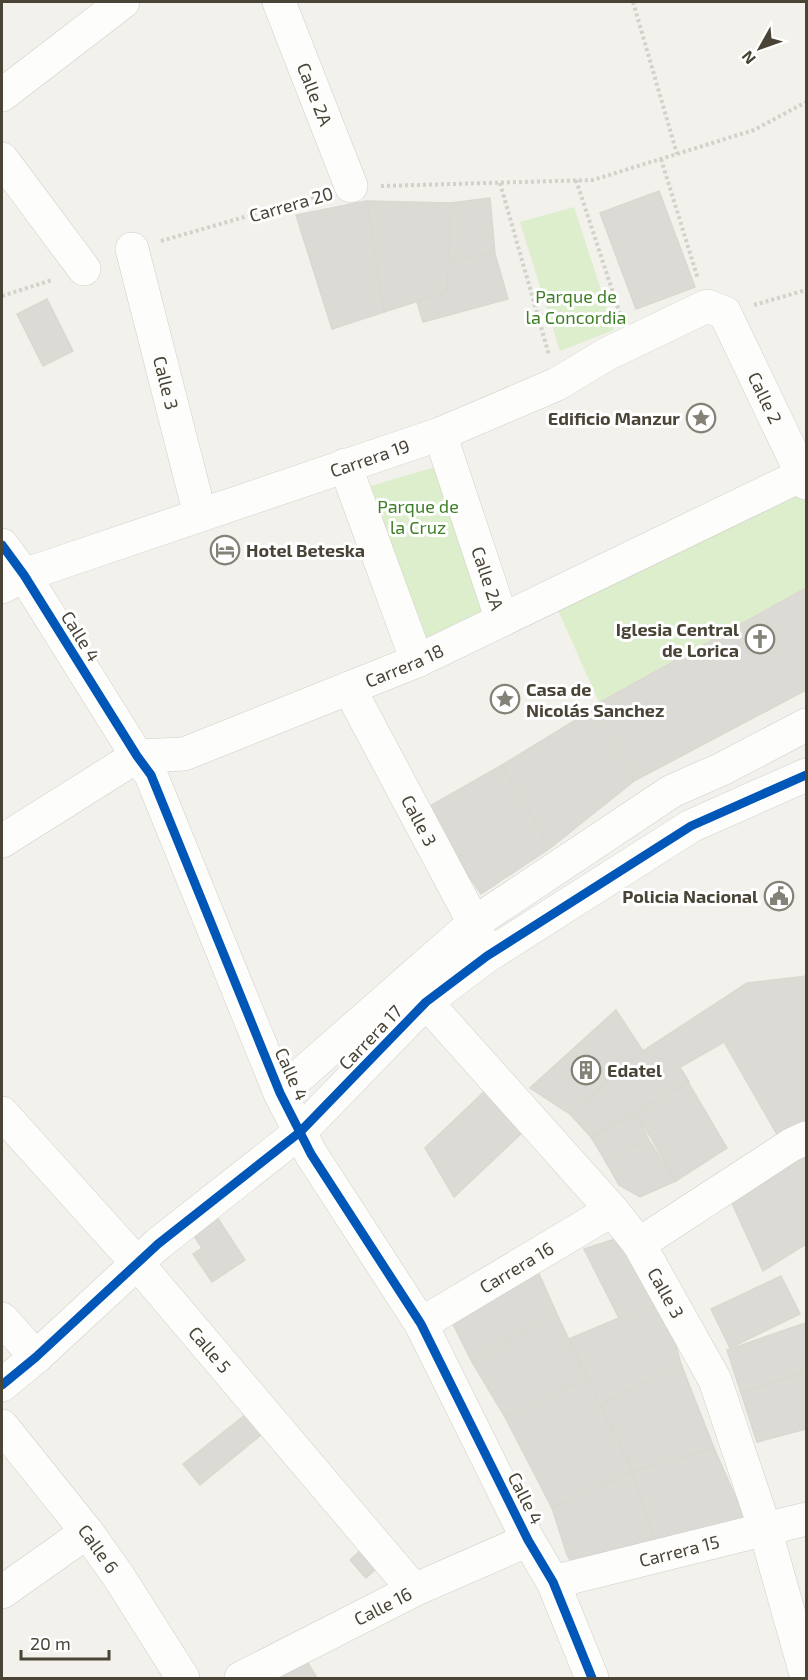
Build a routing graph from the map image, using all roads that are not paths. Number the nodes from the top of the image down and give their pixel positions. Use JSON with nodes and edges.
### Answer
{"nodes":[{"id":1,"x":123,"y":2,"type":"edge"},
{"id":2,"x":279,"y":2,"type":"edge"},
{"id":3,"x":2,"y":96,"type":"edge"},
{"id":4,"x":2,"y":159,"type":"edge"},
{"id":5,"x":351,"y":186,"type":"road end"},
{"id":6,"x":132,"y":249,"type":"road end"},
{"id":7,"x":84,"y":269,"type":"road end"},
{"id":8,"x":716,"y":310,"type":"joint"},
{"id":9,"x":440,"y":434,"type":"junction"},
{"id":10,"x":345,"y":465,"type":"junction"},
{"id":11,"x":805,"y":477,"type":"edge"},
{"id":12,"x":200,"y":515,"type":"junction"},
{"id":13,"x":2,"y":545,"type":"edge"},
{"id":14,"x":13,"y":581,"type":"edge"},
{"id":15,"x":502,"y":620,"type":"junction"},
{"id":16,"x":417,"y":661,"type":"junction"},
{"id":17,"x":349,"y":688,"type":"junction"},
{"id":18,"x":807,"y":725,"type":"edge"},
{"id":19,"x":137,"y":756,"type":"junction"},
{"id":20,"x":807,"y":774,"type":"edge"},
{"id":21,"x":672,"y":791,"type":"junction"},
{"id":22,"x":691,"y":826,"type":"junction"},
{"id":23,"x":2,"y":841,"type":"edge"},
{"id":24,"x":474,"y":923,"type":"junction"},
{"id":25,"x":487,"y":956,"type":"junction"},
{"id":26,"x":417,"y":991,"type":"junction"},
{"id":27,"x":280,"y":1092,"type":"junction"},
{"id":28,"x":2,"y":1113,"type":"edge"},
{"id":29,"x":300,"y":1132,"type":"junction"},
{"id":30,"x":807,"y":1138,"type":"edge"},
{"id":31,"x":612,"y":1210,"type":"junction"},
{"id":32,"x":639,"y":1244,"type":"junction"},
{"id":33,"x":137,"y":1263,"type":"junction"},
{"id":34,"x":2,"y":1319,"type":"edge"},
{"id":35,"x":421,"y":1324,"type":"junction"},
{"id":36,"x":36,"y":1357,"type":"junction"},
{"id":37,"x":2,"y":1385,"type":"edge"},
{"id":38,"x":2,"y":1426,"type":"edge"},
{"id":39,"x":807,"y":1519,"type":"edge"},
{"id":40,"x":765,"y":1529,"type":"junction"},
{"id":41,"x":87,"y":1532,"type":"junction"},
{"id":42,"x":528,"y":1540,"type":"junction"},
{"id":43,"x":553,"y":1582,"type":"junction"},
{"id":44,"x":414,"y":1590,"type":"junction"},
{"id":45,"x":2,"y":1592,"type":"edge"},
{"id":46,"x":807,"y":1674,"type":"edge"},
{"id":47,"x":183,"y":1678,"type":"edge"},
{"id":48,"x":242,"y":1678,"type":"edge"},
{"id":49,"x":592,"y":1678,"type":"edge"}],
"edges":[{"from":1,"to":3,"type":"street"},
{"from":2,"to":5,"type":"street","name":"Calle 2A"},
{"from":4,"to":7,"type":"street"},
{"from":6,"to":12,"type":"street","name":"Calle 3"},
{"from":8,"to":9,"type":"street","name":"Carrera 19"},
{"from":8,"to":11,"type":"street","name":"Calle 2"},
{"from":9,"to":10,"type":"street","name":"Carrera 19"},
{"from":9,"to":15,"type":"street","name":"Calle 2A"},
{"from":10,"to":12,"type":"street","name":"Carrera 19"},
{"from":10,"to":16,"type":"street"},
{"from":11,"to":15,"type":"street","name":"Carrera 18"},
{"from":12,"to":14,"type":"street","name":"Carrera 19"},
{"from":13,"to":14,"type":"street","name":"Calle 4"},
{"from":14,"to":19,"type":"street","name":"Calle 4"},
{"from":15,"to":16,"type":"street","name":"Carrera 18"},
{"from":16,"to":17,"type":"street","name":"Carrera 18"},
{"from":17,"to":19,"type":"street","name":"Carrera 18"},
{"from":17,"to":24,"type":"street","name":"Calle 3"},
{"from":18,"to":21,"type":"street","name":"Carrera 17"},
{"from":19,"to":23,"type":"street","name":"Carrera 18"},
{"from":19,"to":27,"type":"street","name":"Calle 4"},
{"from":20,"to":22,"type":"street","name":"Carrera 17"},
{"from":21,"to":22,"type":"street"},
{"from":21,"to":24,"type":"street","name":"Carrera 17"},
{"from":22,"to":25,"type":"street","name":"Carrera 17"},
{"from":24,"to":25,"type":"street","name":"Calle 3"},
{"from":24,"to":26,"type":"street","name":"Carrera 17"},
{"from":25,"to":26,"type":"street","name":"Carrera 17"},
{"from":26,"to":27,"type":"street","name":"Carrera 17"},
{"from":26,"to":29,"type":"street","name":"Carrera 17"},
{"from":26,"to":31,"type":"street","name":"Calle 3"},
{"from":27,"to":29,"type":"street","name":"Calle 4"},
{"from":28,"to":33,"type":"street","name":"Calle 5"},
{"from":29,"to":33,"type":"street","name":"Carrera 17"},
{"from":29,"to":35,"type":"street","name":"Calle 4"},
{"from":30,"to":32,"type":"street"},
{"from":31,"to":32,"type":"street","name":"Calle 3"},
{"from":31,"to":35,"type":"street","name":"Carrera 16"},
{"from":32,"to":40,"type":"street","name":"Calle 3"},
{"from":33,"to":36,"type":"street","name":"Carrera 17"},
{"from":33,"to":44,"type":"street","name":"Calle 5"},
{"from":34,"to":36,"type":"street"},
{"from":35,"to":42,"type":"street","name":"Calle 4"},
{"from":36,"to":37,"type":"street","name":"Carrera 17"},
{"from":38,"to":41,"type":"street","name":"Calle 6"},
{"from":39,"to":40,"type":"street","name":"Carrera 15"},
{"from":40,"to":43,"type":"street","name":"Carrera 15"},
{"from":40,"to":46,"type":"street","name":"Calle 3"},
{"from":41,"to":45,"type":"street"},
{"from":41,"to":47,"type":"street","name":"Calle 6"},
{"from":42,"to":43,"type":"street","name":"Calle 4"},
{"from":42,"to":44,"type":"street","name":"Calle 16"},
{"from":43,"to":49,"type":"street","name":"Calle 4"},
{"from":44,"to":48,"type":"street","name":"Calle 16"}]}
